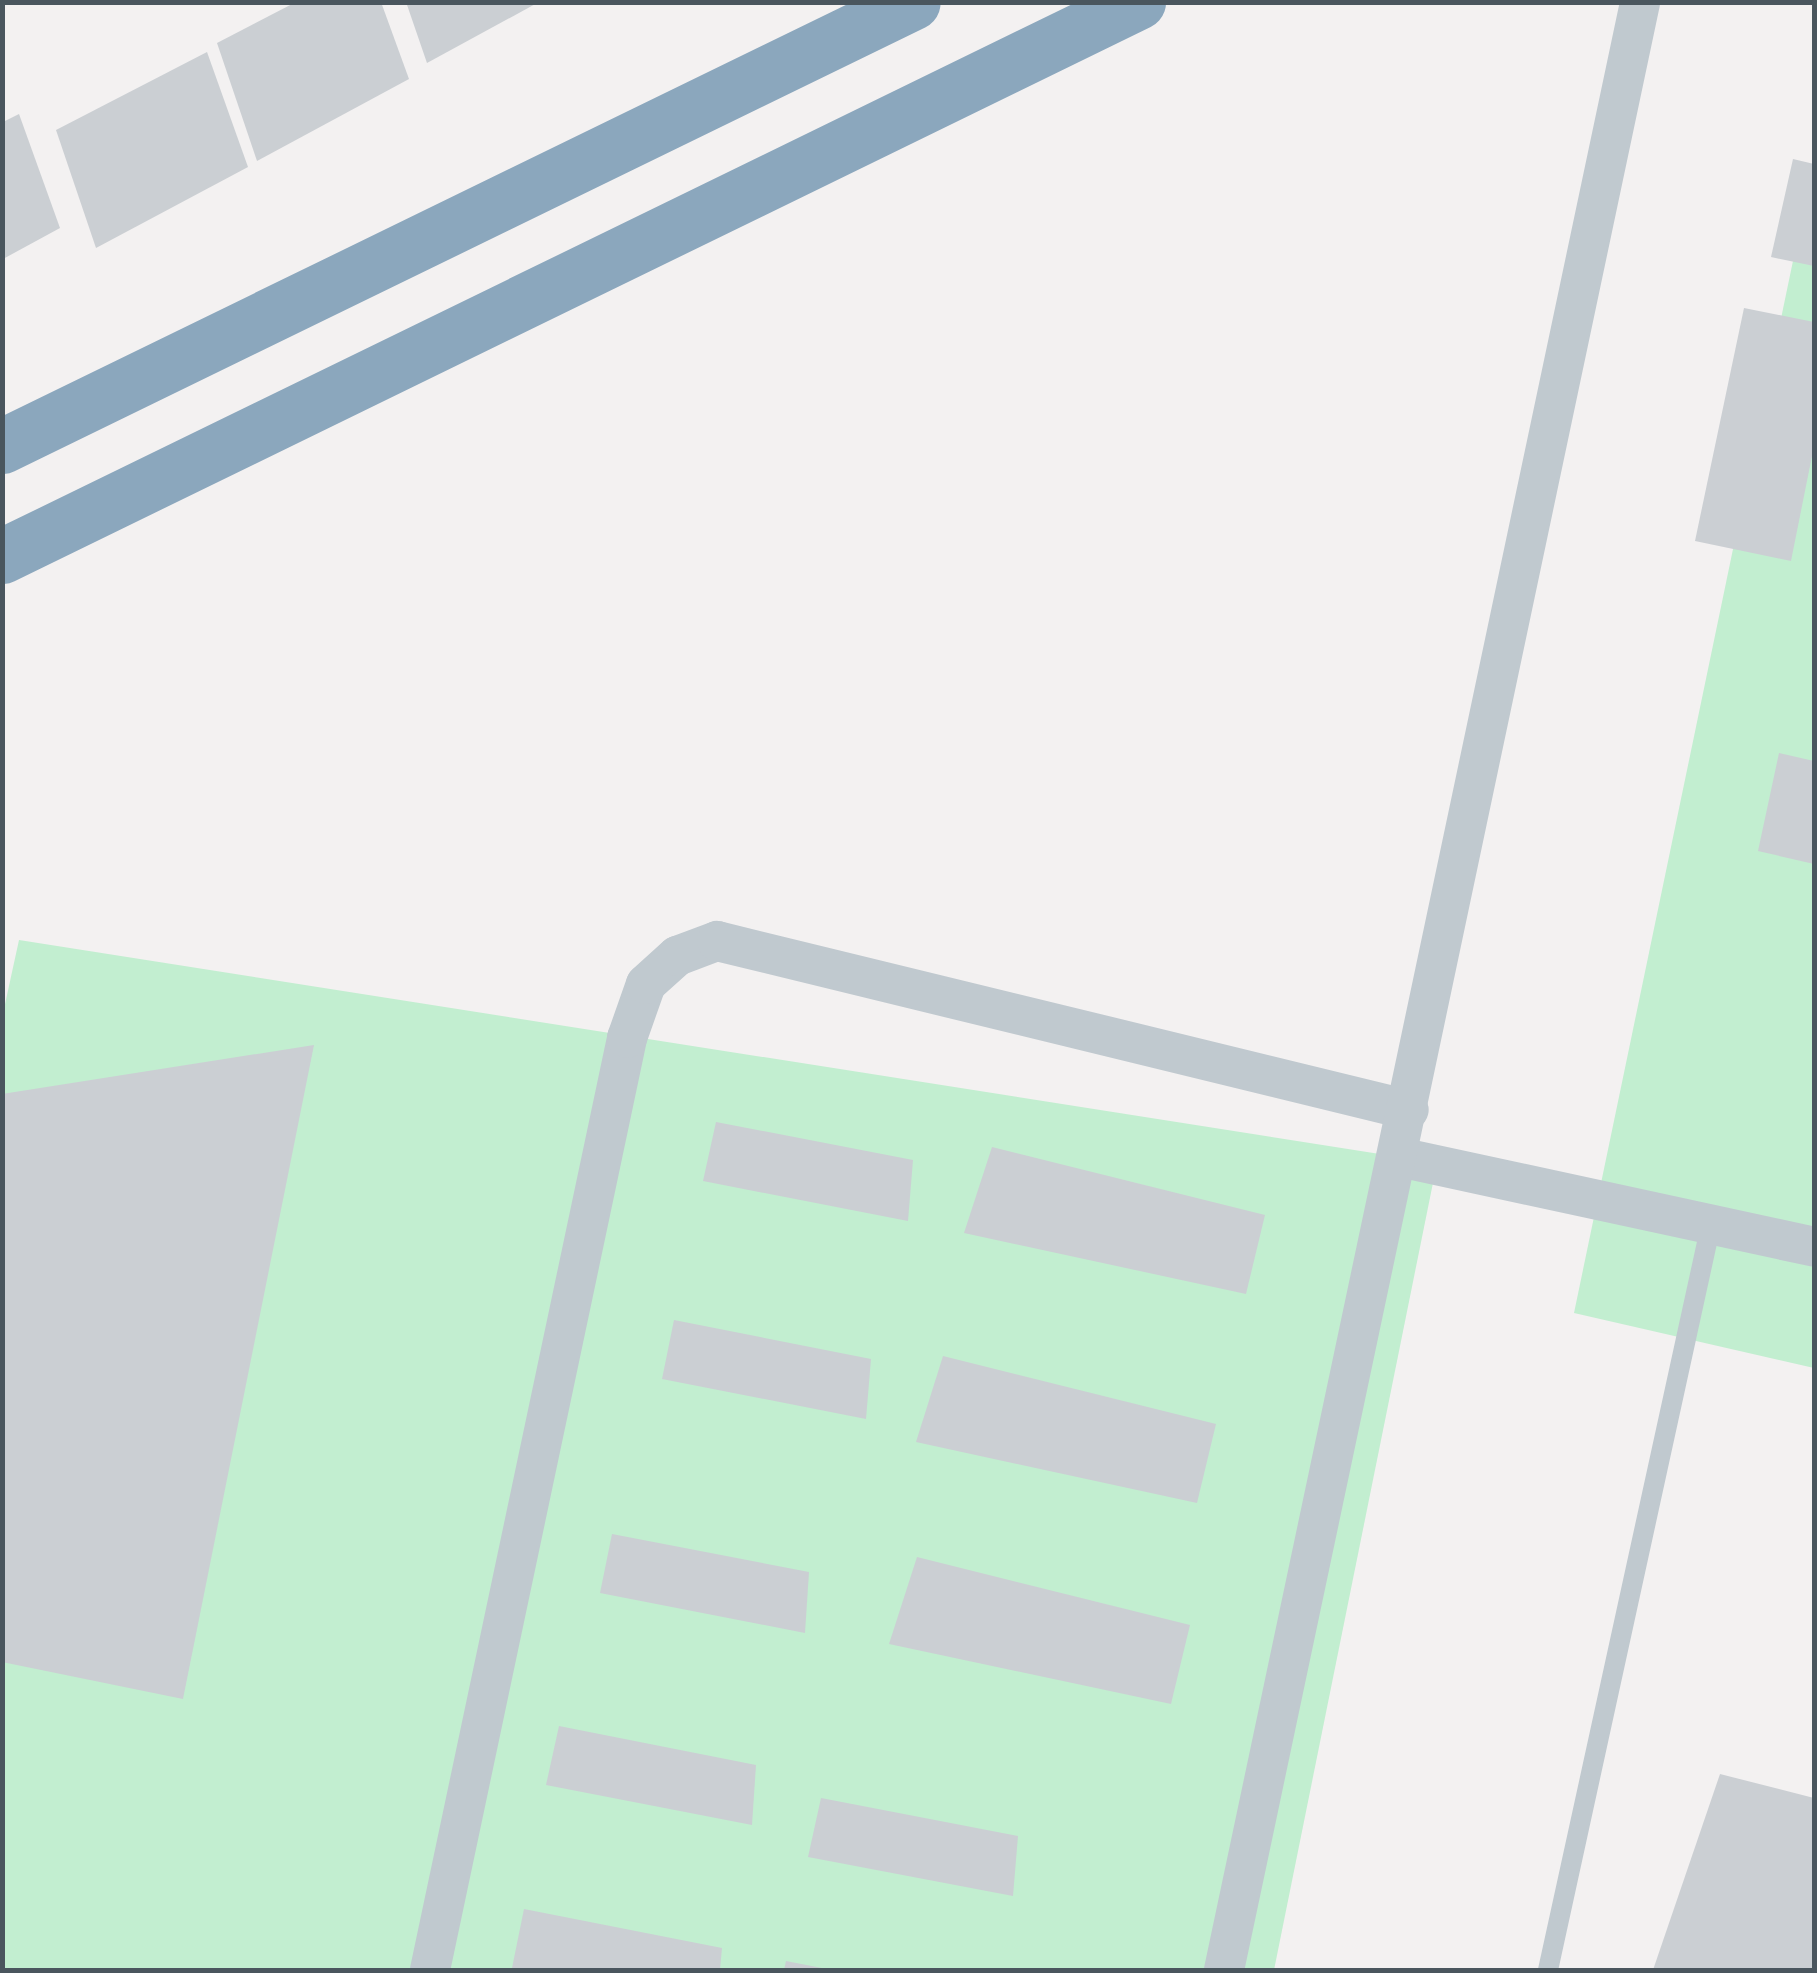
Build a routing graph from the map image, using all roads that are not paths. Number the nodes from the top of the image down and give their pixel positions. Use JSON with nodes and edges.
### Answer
{"nodes":[{"id":1,"x":1138,"y":2,"type":"edge"},
{"id":2,"x":1640,"y":2,"type":"edge"},
{"id":3,"x":881,"y":8,"type":"edge"},
{"id":4,"x":2,"y":446,"type":"edge"},
{"id":5,"x":2,"y":556,"type":"edge"},
{"id":6,"x":1409,"y":1110,"type":"junction"},
{"id":7,"x":1399,"y":1157,"type":"junction"},
{"id":8,"x":1711,"y":1224,"type":"junction"},
{"id":9,"x":1814,"y":1247,"type":"edge"},
{"id":10,"x":430,"y":1970,"type":"edge"},
{"id":11,"x":1224,"y":1970,"type":"edge"},
{"id":12,"x":1548,"y":1970,"type":"edge"}],
"edges":[{"from":1,"to":5,"type":"highway"},
{"from":2,"to":6,"type":"street"},
{"from":3,"to":4,"type":"highway"},
{"from":6,"to":7,"type":"street"},
{"from":6,"to":10,"type":"street"},
{"from":7,"to":8,"type":"street"},
{"from":7,"to":11,"type":"street"},
{"from":8,"to":9,"type":"street"},
{"from":8,"to":12,"type":"lane"}]}
